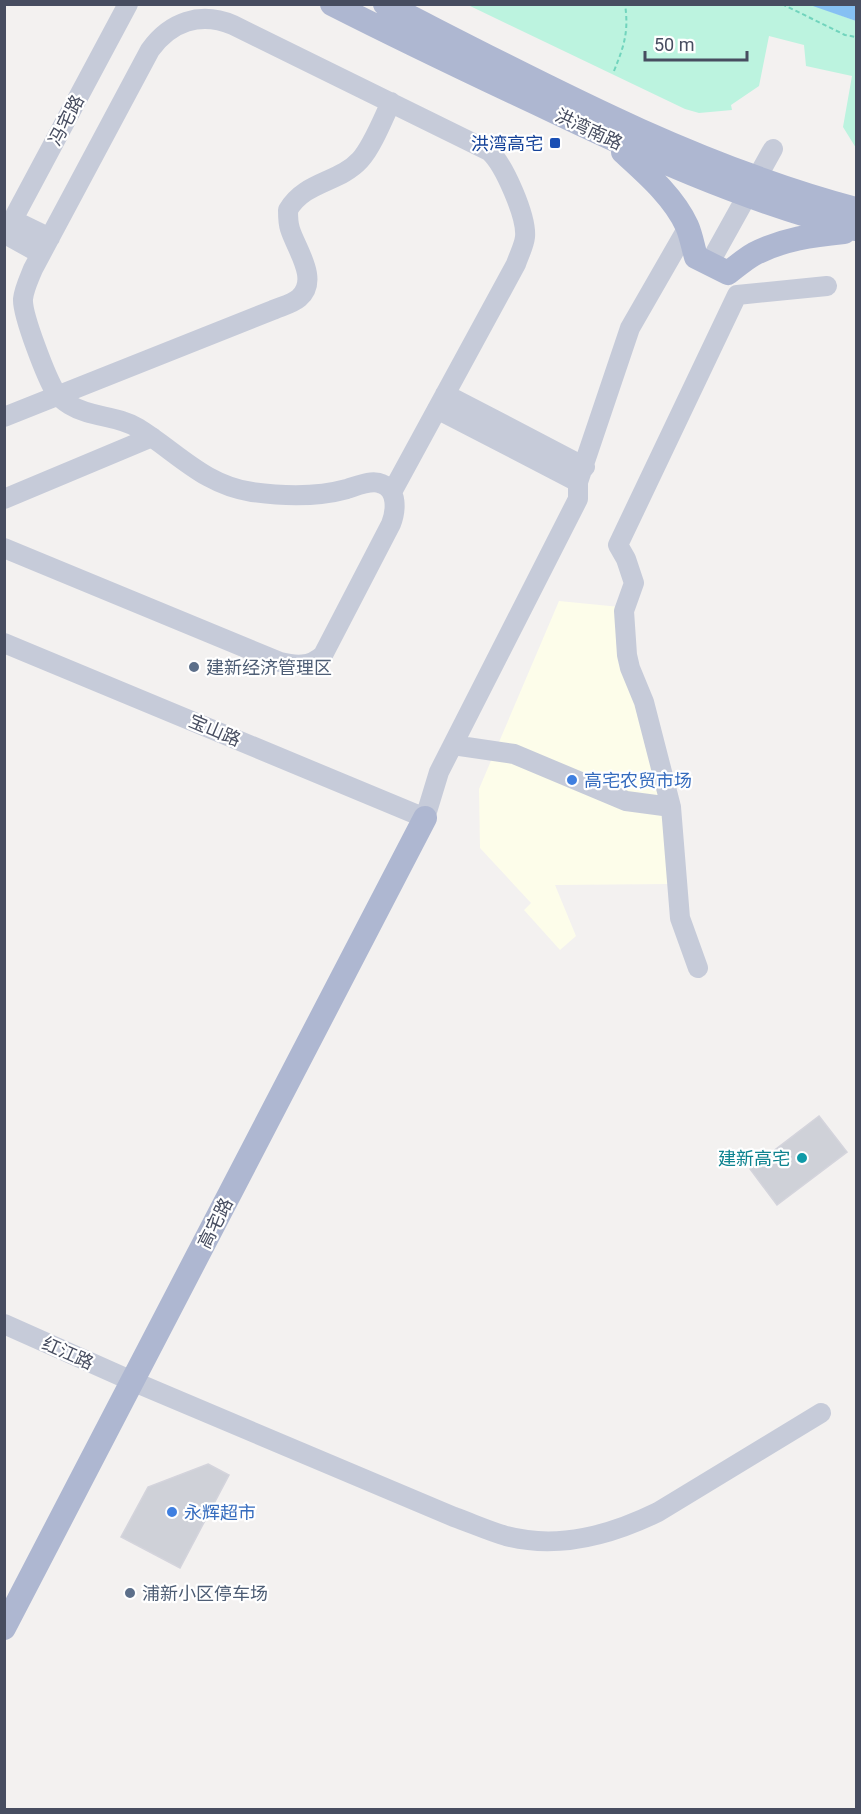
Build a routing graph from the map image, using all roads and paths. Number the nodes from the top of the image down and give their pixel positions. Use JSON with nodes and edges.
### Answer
{"nodes":[{"id":1,"x":332,"y":4,"type":"edge"},
{"id":2,"x":385,"y":4,"type":"edge"},
{"id":3,"x":625,"y":4,"type":"edge"},
{"id":4,"x":782,"y":4,"type":"edge"},
{"id":5,"x":127,"y":5,"type":"edge"},
{"id":6,"x":856,"y":37,"type":"edge"},
{"id":7,"x":614,"y":71,"type":"dead end"},
{"id":8,"x":391,"y":102,"type":"junction"},
{"id":9,"x":608,"y":138,"type":"junction"},
{"id":10,"x":772,"y":149,"type":"dead end"},
{"id":11,"x":751,"y":187,"type":"junction"},
{"id":12,"x":856,"y":209,"type":"edge"},
{"id":13,"x":688,"y":227,"type":"junction"},
{"id":14,"x":8,"y":230,"type":"edge"},
{"id":15,"x":856,"y":230,"type":"edge"},
{"id":16,"x":45,"y":246,"type":"junction"},
{"id":17,"x":709,"y":264,"type":"junction"},
{"id":18,"x":827,"y":286,"type":"dead end"},
{"id":19,"x":57,"y":395,"type":"junction"},
{"id":20,"x":441,"y":401,"type":"junction"},
{"id":21,"x":4,"y":417,"type":"edge"},
{"id":22,"x":152,"y":437,"type":"junction"},
{"id":23,"x":581,"y":475,"type":"junction"},
{"id":24,"x":392,"y":492,"type":"junction"},
{"id":25,"x":4,"y":499,"type":"edge"},
{"id":26,"x":4,"y":548,"type":"edge"},
{"id":27,"x":4,"y":643,"type":"edge"},
{"id":28,"x":453,"y":745,"type":"junction"},
{"id":29,"x":671,"y":807,"type":"junction"},
{"id":30,"x":425,"y":818,"type":"junction"},
{"id":31,"x":698,"y":968,"type":"dead end"},
{"id":32,"x":4,"y":1324,"type":"edge"},
{"id":33,"x":132,"y":1381,"type":"junction"},
{"id":34,"x":821,"y":1413,"type":"dead end"},
{"id":35,"x":12,"y":1596,"type":"edge"},
{"id":36,"x":4,"y":1628,"type":"edge"}],
"edges":[{"from":1,"to":9,"type":"main road","name":"洪湾南路"},
{"from":2,"to":11,"type":"main road","name":"洪湾南路"},
{"from":3,"to":7,"type":"path"},
{"from":4,"to":6,"type":"path"},
{"from":5,"to":14,"type":"street","name":"冯宅路"},
{"from":8,"to":16,"type":"street"},
{"from":8,"to":19,"type":"street"},
{"from":8,"to":20,"type":"street"},
{"from":9,"to":11,"type":"main road","name":"洪湾南路"},
{"from":9,"to":13,"type":"main road"},
{"from":10,"to":11,"type":"street"},
{"from":11,"to":12,"type":"main road","name":"洪湾南路"},
{"from":11,"to":15,"type":"main road","name":"洪湾南路"},
{"from":11,"to":17,"type":"street"},
{"from":13,"to":17,"type":"main road"},
{"from":13,"to":23,"type":"street"},
{"from":14,"to":16,"type":"street"},
{"from":15,"to":17,"type":"main road"},
{"from":16,"to":19,"type":"street"},
{"from":18,"to":29,"type":"street"},
{"from":19,"to":21,"type":"street"},
{"from":19,"to":22,"type":"street"},
{"from":20,"to":23,"type":"street"},
{"from":20,"to":24,"type":"street"},
{"from":22,"to":24,"type":"street"},
{"from":22,"to":25,"type":"street"},
{"from":23,"to":28,"type":"street"},
{"from":23,"to":30,"type":"street"},
{"from":24,"to":26,"type":"street"},
{"from":27,"to":30,"type":"street","name":"宝山路"},
{"from":28,"to":29,"type":"street"},
{"from":28,"to":30,"type":"street"},
{"from":29,"to":31,"type":"street"},
{"from":30,"to":33,"type":"main road","name":"高宅路"},
{"from":32,"to":33,"type":"street","name":"红江路"},
{"from":33,"to":34,"type":"street","name":"红江路"},
{"from":33,"to":35,"type":"main road","name":"高宅路"},
{"from":35,"to":36,"type":"main road","name":"高宅路"}]}
